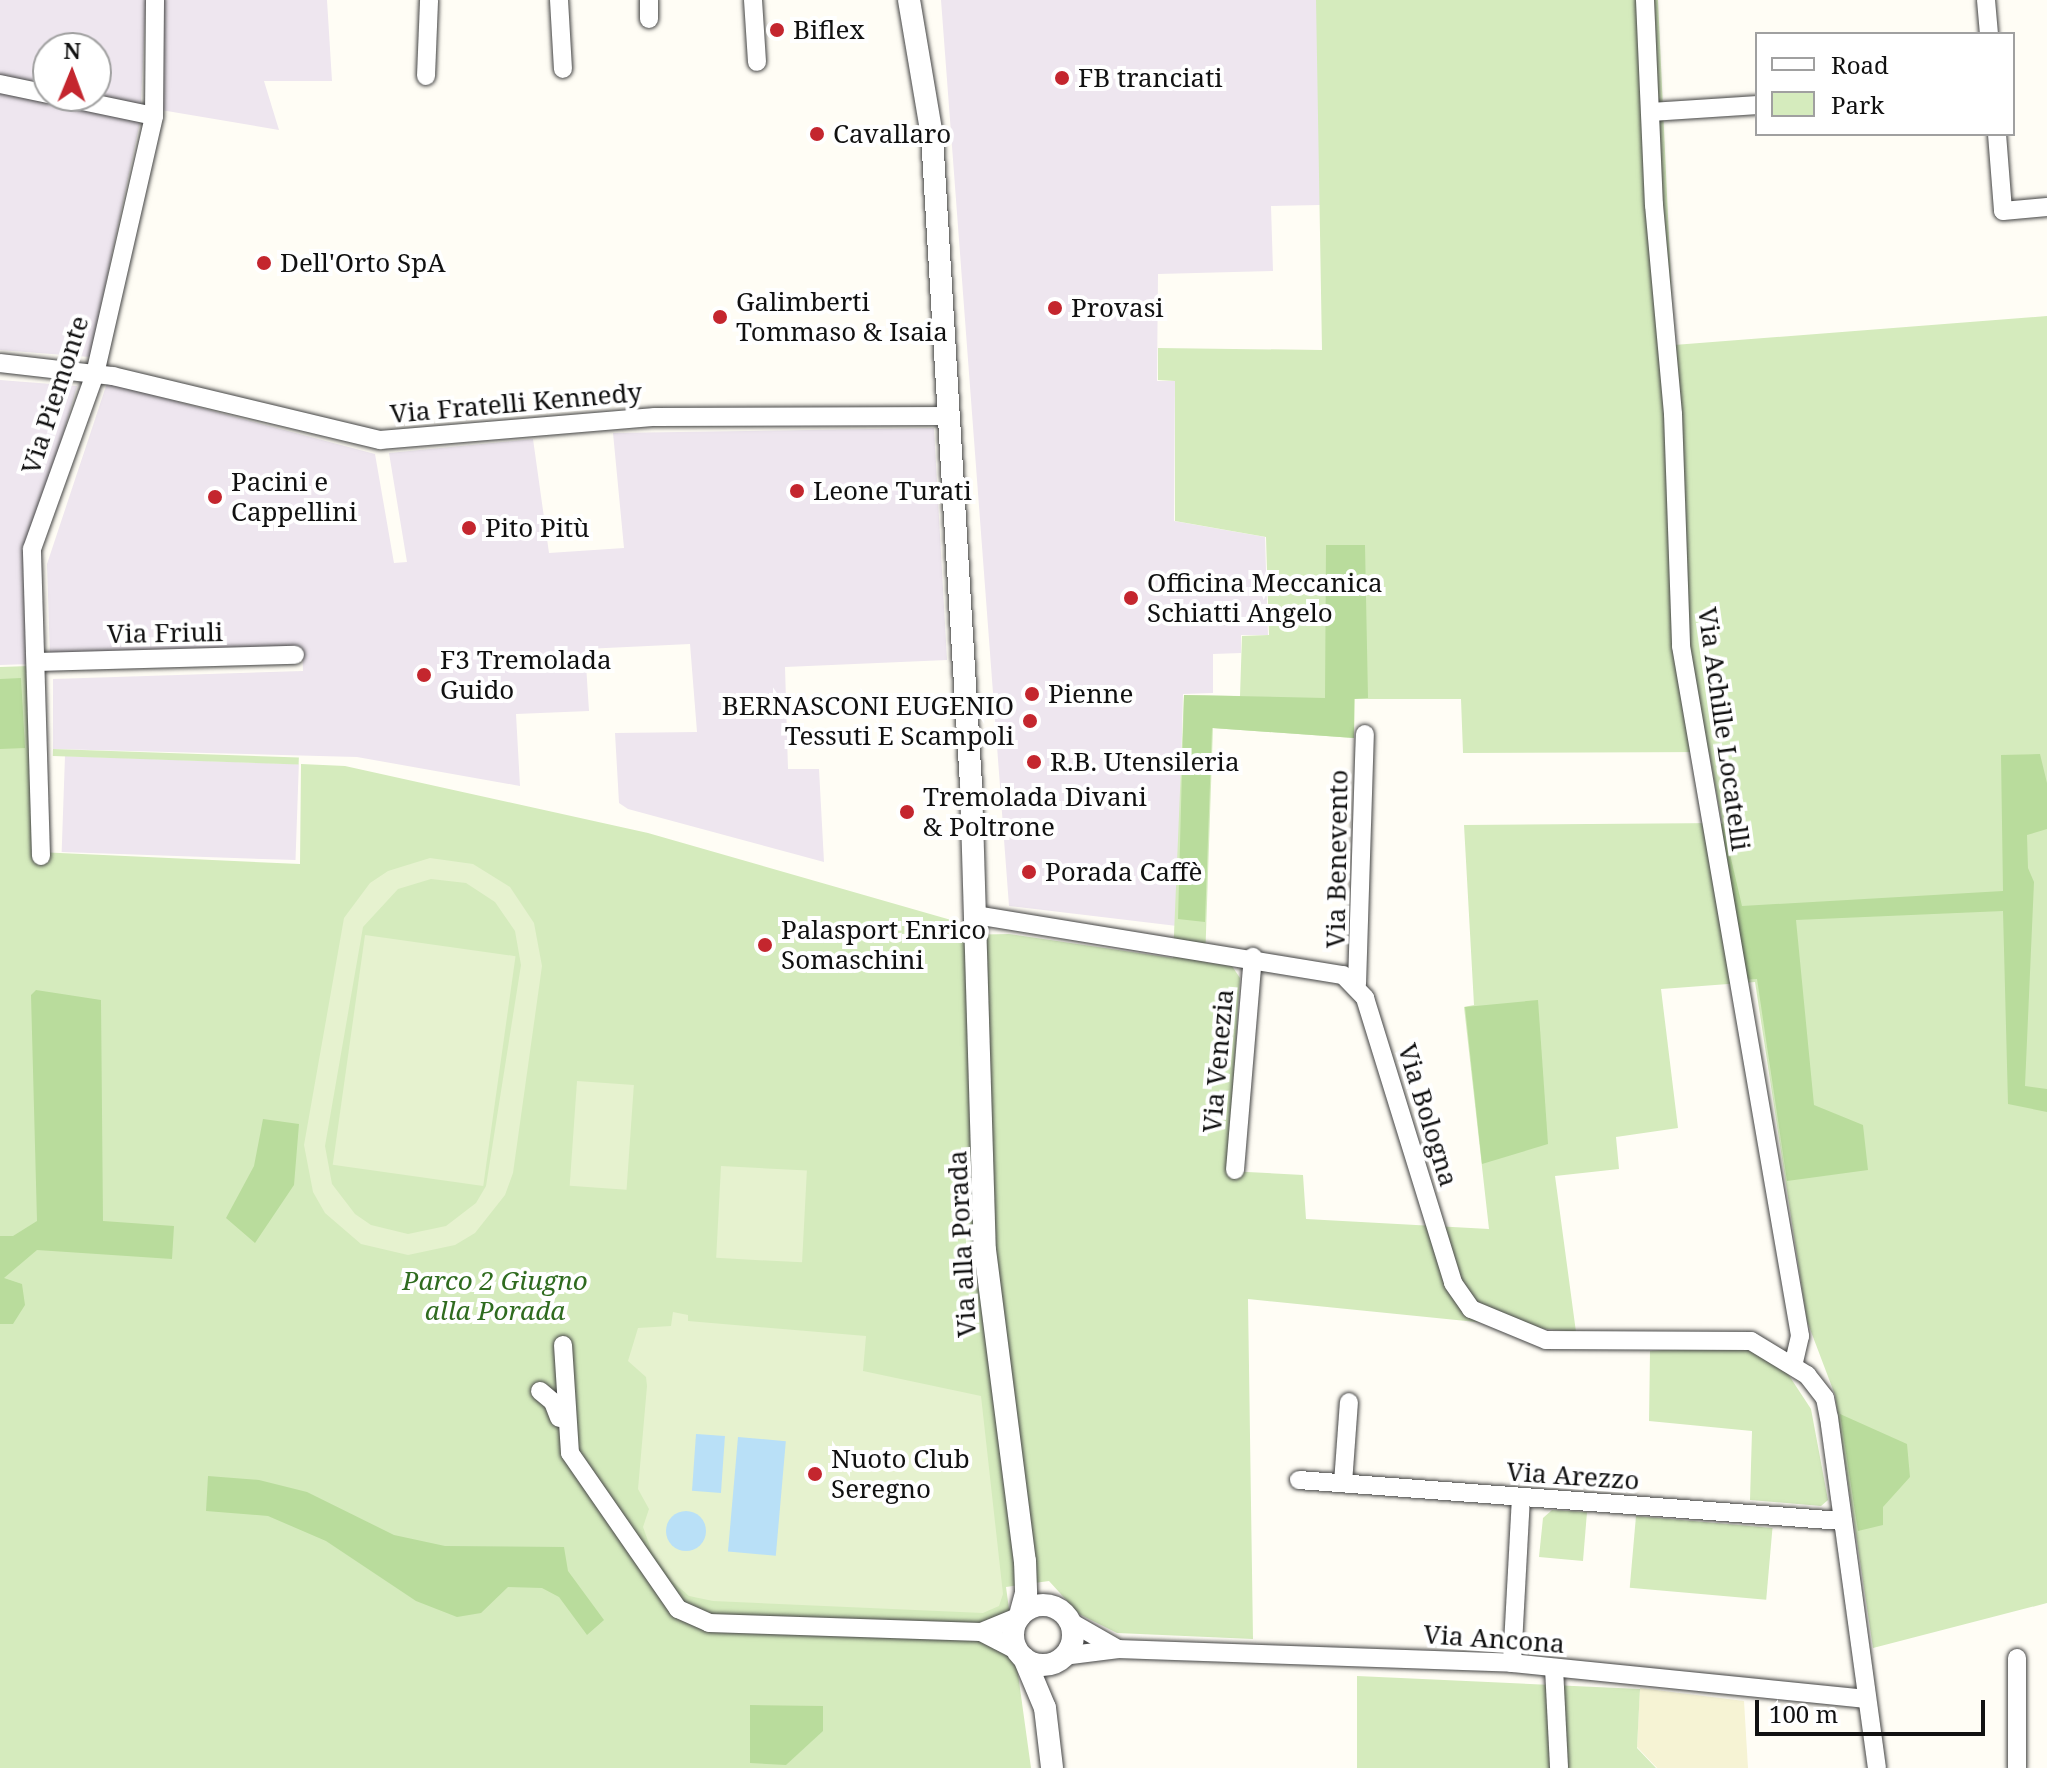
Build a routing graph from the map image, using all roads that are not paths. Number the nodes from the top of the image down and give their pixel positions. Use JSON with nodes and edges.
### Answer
{"nodes":[{"id":1,"x":155,"y":0,"type":"edge"},
{"id":2,"x":429,"y":0,"type":"edge"},
{"id":3,"x":559,"y":0,"type":"edge"},
{"id":4,"x":753,"y":0,"type":"edge"},
{"id":5,"x":909,"y":0,"type":"edge"},
{"id":6,"x":1645,"y":0,"type":"edge"},
{"id":7,"x":1986,"y":0,"type":"edge"},
{"id":8,"x":1989,"y":32,"type":"edge"},
{"id":9,"x":757,"y":62,"type":"dead end"},
{"id":10,"x":563,"y":69,"type":"dead end"},
{"id":11,"x":426,"y":76,"type":"dead end"},
{"id":12,"x":0,"y":84,"type":"edge"},
{"id":13,"x":32,"y":91,"type":"edge"},
{"id":14,"x":1755,"y":105,"type":"edge"},
{"id":15,"x":112,"y":107,"type":"edge"},
{"id":16,"x":1652,"y":112,"type":"junction"},
{"id":17,"x":154,"y":116,"type":"junction"},
{"id":18,"x":1997,"y":136,"type":"edge"},
{"id":19,"x":2047,"y":207,"type":"edge"},
{"id":20,"x":0,"y":363,"type":"edge"},
{"id":21,"x":95,"y":374,"type":"junction"},
{"id":22,"x":948,"y":416,"type":"junction"},
{"id":23,"x":295,"y":655,"type":"dead end"},
{"id":24,"x":37,"y":662,"type":"junction"},
{"id":25,"x":1365,"y":734,"type":"dead end"},
{"id":26,"x":41,"y":856,"type":"dead end"},
{"id":27,"x":976,"y":918,"type":"junction"},
{"id":28,"x":1253,"y":957,"type":"junction"},
{"id":29,"x":1357,"y":984,"type":"junction"},
{"id":30,"x":1235,"y":1170,"type":"dead end"},
{"id":31,"x":563,"y":1345,"type":"dead end"},
{"id":32,"x":1794,"y":1362,"type":"junction"},
{"id":33,"x":540,"y":1391,"type":"dead end"},
{"id":34,"x":1349,"y":1402,"type":"dead end"},
{"id":35,"x":566,"y":1440,"type":"junction"},
{"id":36,"x":1299,"y":1480,"type":"dead end"},
{"id":37,"x":1343,"y":1483,"type":"junction"},
{"id":38,"x":1521,"y":1499,"type":"junction"},
{"id":39,"x":1842,"y":1521,"type":"junction"},
{"id":40,"x":1025,"y":1561,"type":"junction"},
{"id":41,"x":1020,"y":1616,"type":"junction"},
{"id":42,"x":1064,"y":1616,"type":"junction"},
{"id":43,"x":981,"y":1632,"type":"junction"},
{"id":44,"x":1119,"y":1649,"type":"junction"},
{"id":45,"x":1021,"y":1655,"type":"junction"},
{"id":46,"x":2017,"y":1658,"type":"dead end"},
{"id":47,"x":1060,"y":1659,"type":"junction"},
{"id":48,"x":1512,"y":1663,"type":"junction"},
{"id":49,"x":1554,"y":1668,"type":"junction"},
{"id":50,"x":1865,"y":1699,"type":"junction"},
{"id":51,"x":1045,"y":1708,"type":"junction"},
{"id":52,"x":1052,"y":1768,"type":"edge"},
{"id":53,"x":1559,"y":1768,"type":"edge"},
{"id":54,"x":1877,"y":1768,"type":"edge"},
{"id":55,"x":2017,"y":1768,"type":"edge"}],
"edges":[{"from":1,"to":17,"type":"street","name":"Via Piemonte"},
{"from":2,"to":11,"type":"street"},
{"from":3,"to":10,"type":"street"},
{"from":4,"to":9,"type":"street"},
{"from":5,"to":22,"type":"street","name":"Via alla Porada"},
{"from":6,"to":16,"type":"street","name":"Via Achille Locatelli"},
{"from":7,"to":8,"type":"street"},
{"from":12,"to":13,"type":"street"},
{"from":14,"to":16,"type":"street"},
{"from":15,"to":17,"type":"street"},
{"from":16,"to":32,"type":"street","name":"Via Achille Locatelli"},
{"from":17,"to":21,"type":"street","name":"Via Piemonte"},
{"from":18,"to":19,"type":"street"},
{"from":20,"to":21,"type":"street","name":"Via Fratelli Kennedy"},
{"from":21,"to":22,"type":"street","name":"Via Fratelli Kennedy"},
{"from":21,"to":24,"type":"street","name":"Via Piemonte"},
{"from":22,"to":27,"type":"street","name":"Via alla Porada"},
{"from":23,"to":24,"type":"street","name":"Via Friuli"},
{"from":24,"to":26,"type":"street","name":"Via Piemonte"},
{"from":25,"to":29,"type":"street","name":"Via Benevento"},
{"from":27,"to":28,"type":"street"},
{"from":27,"to":40,"type":"street","name":"Via alla Porada"},
{"from":28,"to":29,"type":"street"},
{"from":28,"to":30,"type":"street","name":"Via Venezia"},
{"from":29,"to":32,"type":"street","name":"Via Bologna"},
{"from":31,"to":35,"type":"street"},
{"from":32,"to":39,"type":"street"},
{"from":33,"to":35,"type":"street"},
{"from":34,"to":37,"type":"street"},
{"from":35,"to":43,"type":"street"},
{"from":36,"to":37,"type":"street","name":"Via Arezzo"},
{"from":37,"to":38,"type":"street","name":"Via Arezzo"},
{"from":38,"to":39,"type":"street","name":"Via Arezzo"},
{"from":38,"to":48,"type":"street"},
{"from":39,"to":50,"type":"street"},
{"from":40,"to":41,"type":"street","name":"Via alla Porada"},
{"from":40,"to":42,"type":"street","name":"Via alla Porada"},
{"from":41,"to":42,"type":"street"},
{"from":41,"to":43,"type":"street"},
{"from":41,"to":45,"type":"street"},
{"from":42,"to":44,"type":"street","name":"Via Ancona"},
{"from":42,"to":47,"type":"street"},
{"from":43,"to":45,"type":"street"},
{"from":44,"to":47,"type":"street","name":"Via Ancona"},
{"from":44,"to":48,"type":"street","name":"Via Ancona"},
{"from":45,"to":47,"type":"street"},
{"from":45,"to":51,"type":"street"},
{"from":46,"to":55,"type":"street"},
{"from":47,"to":51,"type":"street"},
{"from":48,"to":49,"type":"street","name":"Via Ancona"},
{"from":49,"to":50,"type":"street","name":"Via Ancona"},
{"from":49,"to":53,"type":"street"},
{"from":50,"to":54,"type":"street"},
{"from":51,"to":52,"type":"street"}]}
